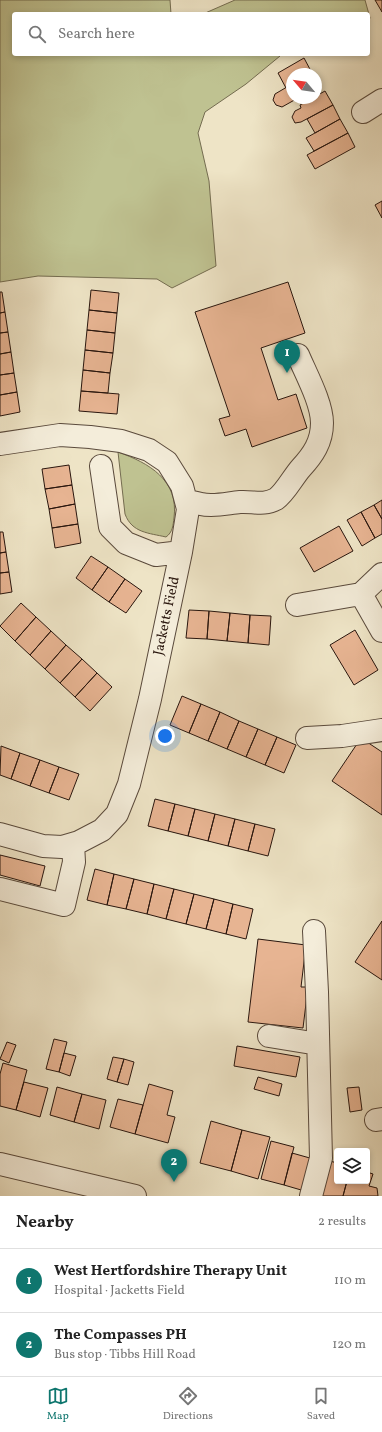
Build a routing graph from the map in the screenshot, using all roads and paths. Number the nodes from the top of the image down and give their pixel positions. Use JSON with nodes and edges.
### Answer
{"nodes":[{"id":1,"x":382,"y":100,"type":"edge"},
{"id":2,"x":363,"y":112,"type":"dead end"},
{"id":3,"x":298,"y":355,"type":"dead end"},
{"id":4,"x":0,"y":444,"type":"edge"},
{"id":5,"x":101,"y":466,"type":"dead end"},
{"id":6,"x":186,"y":500,"type":"junction"},
{"id":7,"x":181,"y":552,"type":"junction"},
{"id":8,"x":382,"y":574,"type":"edge"},
{"id":9,"x":361,"y":594,"type":"junction"},
{"id":10,"x":297,"y":605,"type":"dead end"},
{"id":11,"x":382,"y":630,"type":"edge"},
{"id":12,"x":382,"y":730,"type":"edge"},
{"id":13,"x":307,"y":738,"type":"dead end"},
{"id":14,"x":0,"y":834,"type":"edge"},
{"id":15,"x":72,"y":844,"type":"junction"},
{"id":16,"x":0,"y":889,"type":"edge"},
{"id":17,"x":314,"y":931,"type":"dead end"},
{"id":18,"x":269,"y":1036,"type":"dead end"},
{"id":19,"x":318,"y":1044,"type":"junction"},
{"id":20,"x":0,"y":1164,"type":"edge"},
{"id":21,"x":125,"y":1195,"type":"edge"},
{"id":22,"x":311,"y":1196,"type":"edge"}],
"edges":[{"from":1,"to":2,"type":"street"},
{"from":3,"to":6,"type":"street"},
{"from":4,"to":6,"type":"street","name":"Jacketts Field"},
{"from":5,"to":7,"type":"street"},
{"from":6,"to":7,"type":"street","name":"Jacketts Field"},
{"from":7,"to":15,"type":"street","name":"Jacketts Field"},
{"from":8,"to":9,"type":"street"},
{"from":9,"to":10,"type":"street"},
{"from":9,"to":11,"type":"street"},
{"from":12,"to":13,"type":"street"},
{"from":14,"to":15,"type":"street","name":"Jacketts Field"},
{"from":15,"to":16,"type":"street"},
{"from":17,"to":19,"type":"street"},
{"from":18,"to":19,"type":"street"},
{"from":19,"to":22,"type":"street"},
{"from":20,"to":21,"type":"street"}]}
